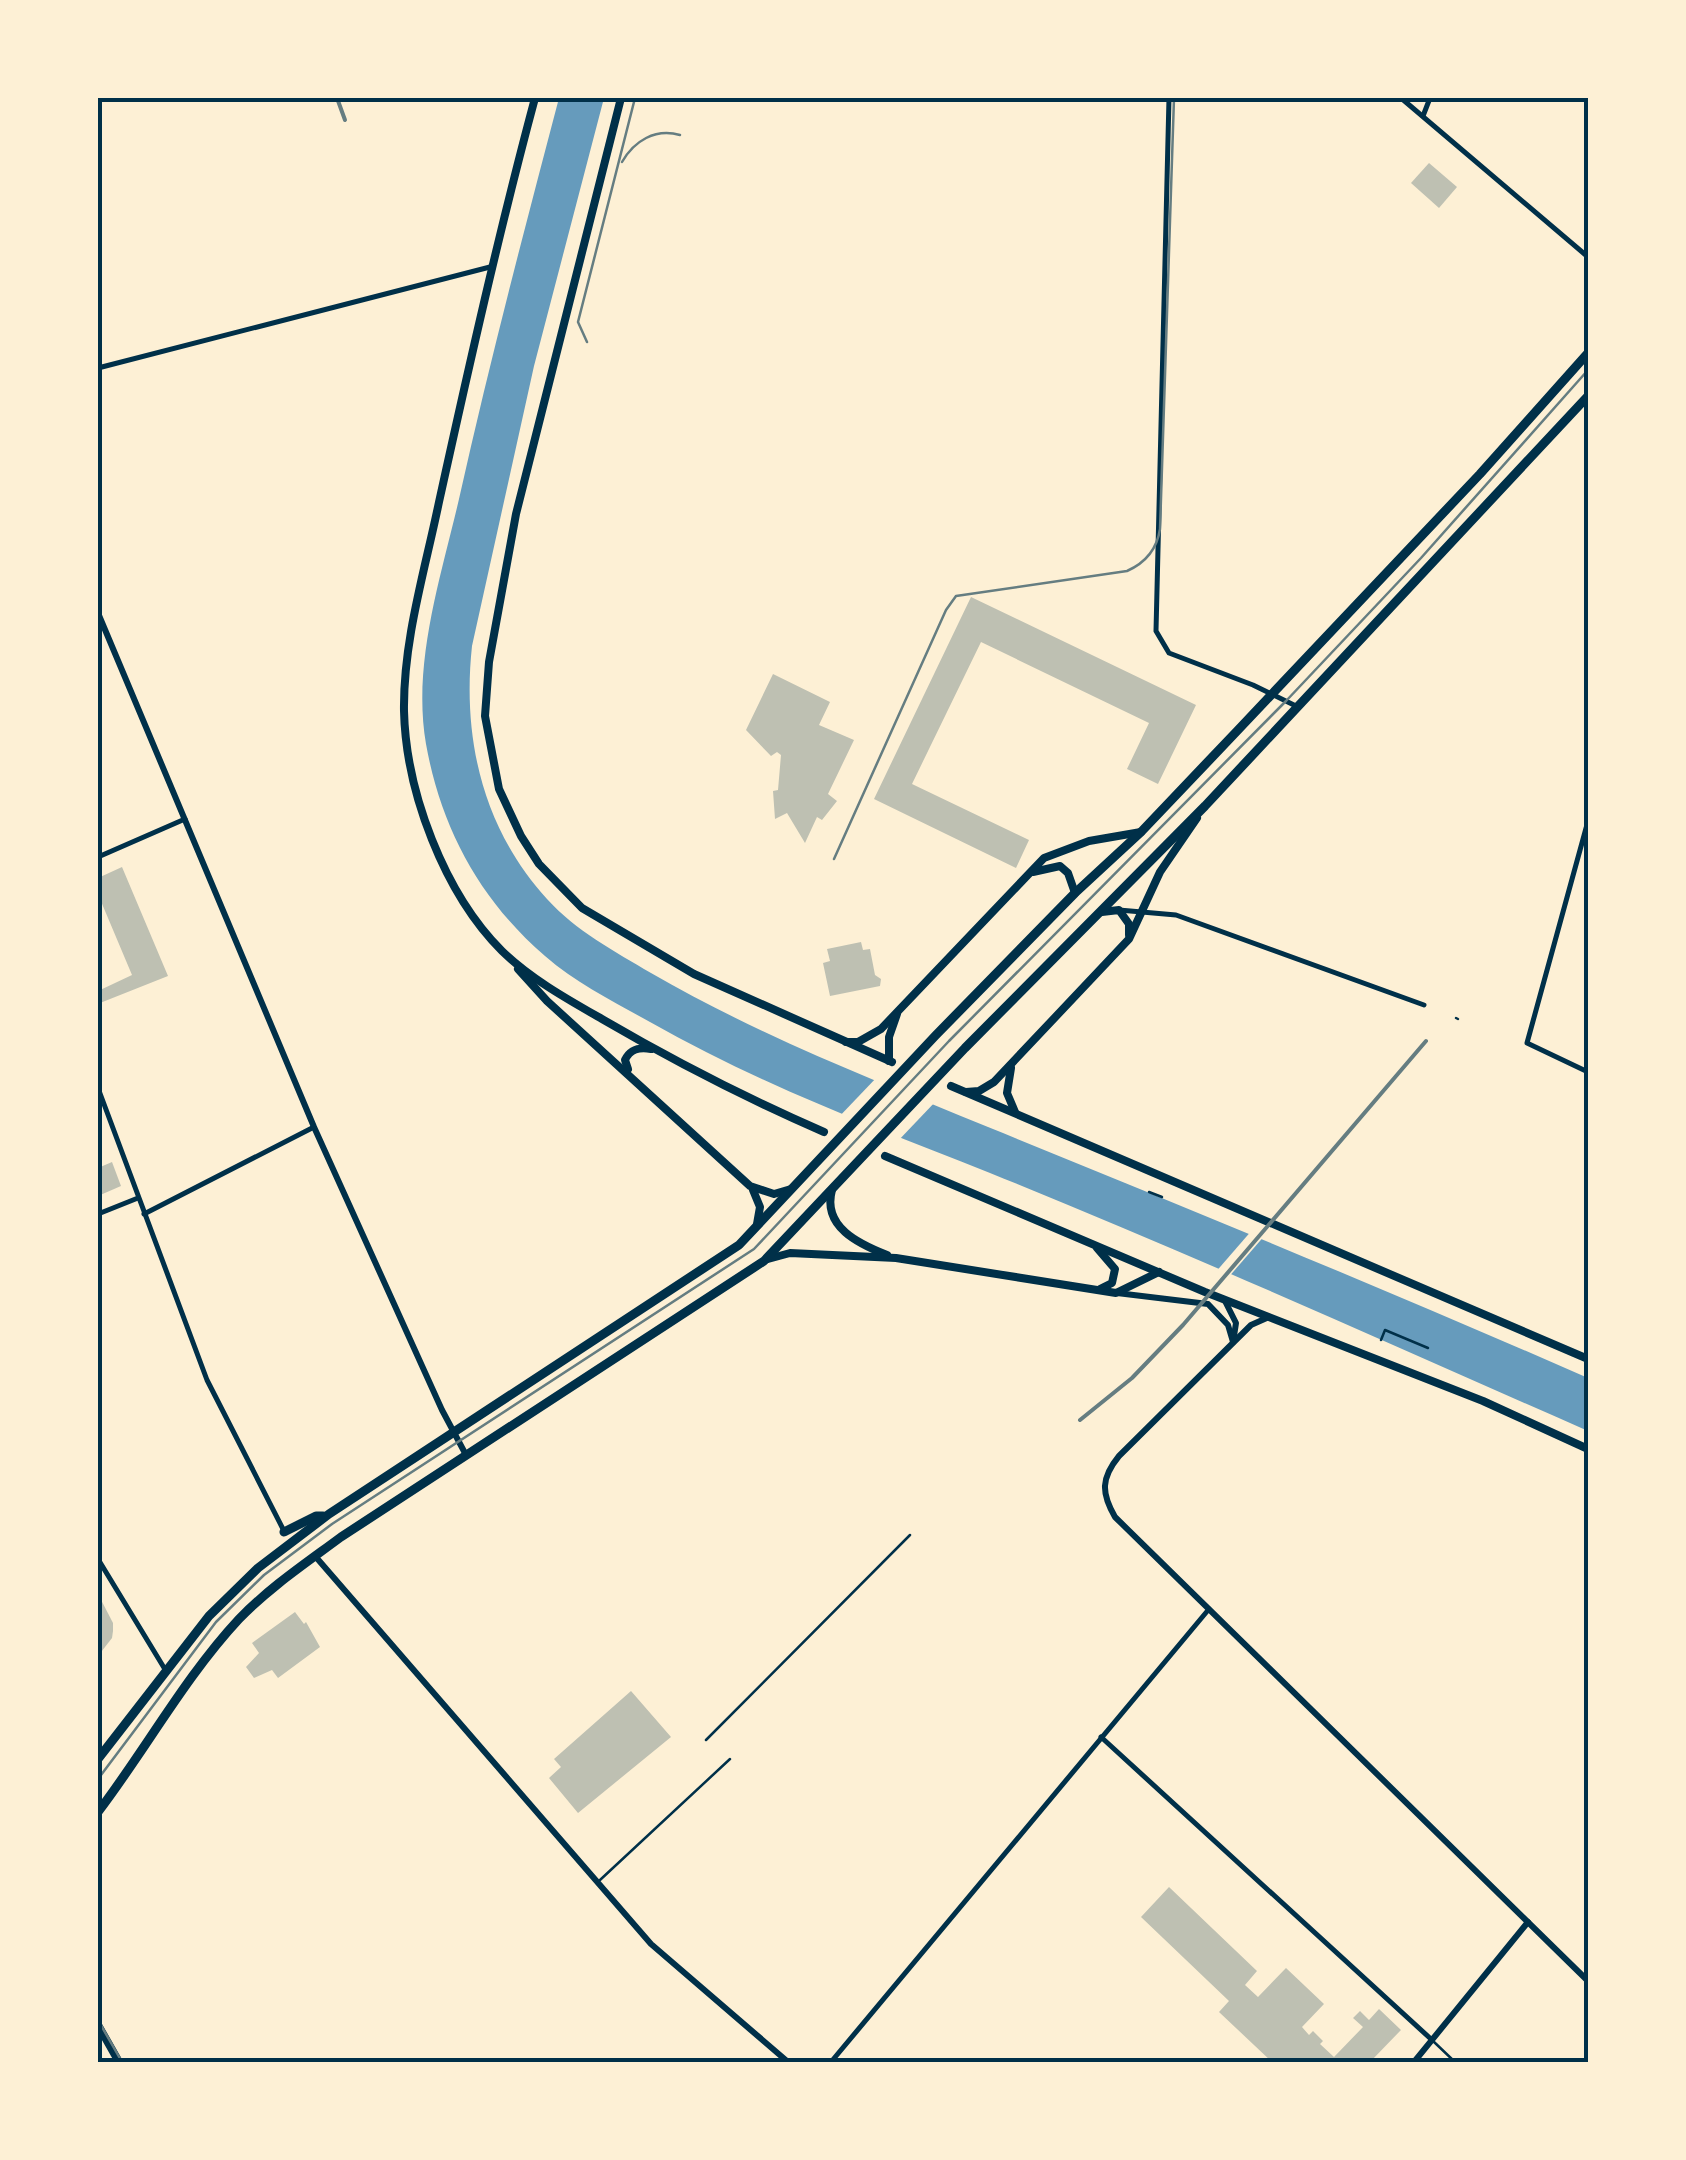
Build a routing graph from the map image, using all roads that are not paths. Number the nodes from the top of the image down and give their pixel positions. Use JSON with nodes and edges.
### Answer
{"nodes":[{"id":1,"x":535,"y":98,"type":"edge"},
{"id":2,"x":620,"y":98,"type":"edge"},
{"id":3,"x":1169,"y":98,"type":"edge"},
{"id":4,"x":1401,"y":98,"type":"edge"},
{"id":5,"x":1430,"y":98,"type":"edge"},
{"id":6,"x":1423,"y":116,"type":"junction"},
{"id":7,"x":1588,"y":256,"type":"edge"},
{"id":8,"x":490,"y":267,"type":"junction"},
{"id":9,"x":1588,"y":353,"type":"edge"},
{"id":10,"x":1584,"y":367,"type":"edge"},
{"id":11,"x":98,"y":368,"type":"edge"},
{"id":12,"x":1588,"y":396,"type":"edge"},
{"id":13,"x":98,"y":612,"type":"edge"},
{"id":14,"x":1272,"y":694,"type":"junction"},
{"id":15,"x":1298,"y":707,"type":"junction"},
{"id":16,"x":1205,"y":806,"type":"junction"},
{"id":17,"x":185,"y":819,"type":"junction"},
{"id":18,"x":1588,"y":821,"type":"edge"},
{"id":19,"x":1141,"y":832,"type":"junction"},
{"id":20,"x":98,"y":858,"type":"edge"},
{"id":21,"x":1029,"y":873,"type":"junction"},
{"id":22,"x":1075,"y":893,"type":"junction"},
{"id":23,"x":1119,"y":910,"type":"junction"},
{"id":24,"x":1142,"y":912,"type":"junction"},
{"id":25,"x":1094,"y":918,"type":"junction"},
{"id":26,"x":1128,"y":939,"type":"junction"},
{"id":27,"x":502,"y":950,"type":"junction"},
{"id":28,"x":1424,"y":1006,"type":"dead end"},
{"id":29,"x":899,"y":1010,"type":"junction"},
{"id":30,"x":842,"y":1042,"type":"junction"},
{"id":31,"x":654,"y":1050,"type":"junction"},
{"id":32,"x":1012,"y":1064,"type":"junction"},
{"id":33,"x":1588,"y":1072,"type":"edge"},
{"id":34,"x":630,"y":1074,"type":"junction"},
{"id":35,"x":951,"y":1086,"type":"dead end"},
{"id":36,"x":98,"y":1088,"type":"edge"},
{"id":37,"x":965,"y":1093,"type":"junction"},
{"id":38,"x":1015,"y":1113,"type":"junction"},
{"id":39,"x":314,"y":1127,"type":"junction"},
{"id":40,"x":824,"y":1132,"type":"dead end"},
{"id":41,"x":885,"y":1156,"type":"dead end"},
{"id":42,"x":834,"y":1184,"type":"junction"},
{"id":43,"x":750,"y":1186,"type":"junction"},
{"id":44,"x":794,"y":1186,"type":"junction"},
{"id":45,"x":138,"y":1198,"type":"junction"},
{"id":46,"x":98,"y":1214,"type":"edge"},
{"id":47,"x":144,"y":1214,"type":"junction"},
{"id":48,"x":754,"y":1230,"type":"junction"},
{"id":49,"x":1094,"y":1244,"type":"junction"},
{"id":50,"x":896,"y":1258,"type":"junction"},
{"id":51,"x":764,"y":1261,"type":"junction"},
{"id":52,"x":1158,"y":1272,"type":"junction"},
{"id":53,"x":1092,"y":1291,"type":"junction"},
{"id":54,"x":1116,"y":1293,"type":"junction"},
{"id":55,"x":1223,"y":1298,"type":"junction"},
{"id":56,"x":1269,"y":1316,"type":"junction"},
{"id":57,"x":1234,"y":1342,"type":"junction"},
{"id":58,"x":1588,"y":1359,"type":"edge"},
{"id":59,"x":453,"y":1434,"type":"junction"},
{"id":60,"x":1588,"y":1448,"type":"edge"},
{"id":61,"x":467,"y":1456,"type":"junction"},
{"id":62,"x":326,"y":1516,"type":"junction"},
{"id":63,"x":284,"y":1532,"type":"joint"},
{"id":64,"x":910,"y":1534,"type":"dead end"},
{"id":65,"x":315,"y":1556,"type":"junction"},
{"id":66,"x":98,"y":1559,"type":"edge"},
{"id":67,"x":1210,"y":1609,"type":"junction"},
{"id":68,"x":166,"y":1671,"type":"junction"},
{"id":69,"x":1101,"y":1737,"type":"junction"},
{"id":70,"x":706,"y":1740,"type":"dead end"},
{"id":71,"x":98,"y":1759,"type":"edge"},
{"id":72,"x":730,"y":1759,"type":"dead end"},
{"id":73,"x":98,"y":1812,"type":"edge"},
{"id":74,"x":597,"y":1882,"type":"junction"},
{"id":75,"x":1528,"y":1922,"type":"junction"},
{"id":76,"x":1588,"y":1981,"type":"edge"},
{"id":77,"x":98,"y":2025,"type":"edge"},
{"id":78,"x":1432,"y":2040,"type":"junction"},
{"id":79,"x":119,"y":2062,"type":"edge"},
{"id":80,"x":788,"y":2062,"type":"edge"},
{"id":81,"x":831,"y":2062,"type":"edge"},
{"id":82,"x":1414,"y":2062,"type":"edge"},
{"id":83,"x":1456,"y":2062,"type":"edge"}],
"edges":[{"from":1,"to":8,"type":"main road"},
{"from":2,"to":30,"type":"main road"},
{"from":3,"to":14,"type":"street"},
{"from":4,"to":6,"type":"street"},
{"from":5,"to":6,"type":"street"},
{"from":6,"to":7,"type":"street"},
{"from":8,"to":11,"type":"street"},
{"from":8,"to":27,"type":"main road"},
{"from":9,"to":10,"type":"main road"},
{"from":10,"to":14,"type":"main road"},
{"from":12,"to":15,"type":"main road"},
{"from":13,"to":17,"type":"street"},
{"from":14,"to":15,"type":"street"},
{"from":14,"to":19,"type":"main road"},
{"from":15,"to":16,"type":"main road"},
{"from":16,"to":24,"type":"main road"},
{"from":16,"to":25,"type":"main road"},
{"from":17,"to":20,"type":"street"},
{"from":17,"to":39,"type":"street"},
{"from":18,"to":33,"type":"street"},
{"from":19,"to":21,"type":"main road"},
{"from":19,"to":22,"type":"main road"},
{"from":21,"to":22,"type":"main road"},
{"from":21,"to":29,"type":"main road"},
{"from":22,"to":44,"type":"main road"},
{"from":23,"to":24,"type":"street"},
{"from":23,"to":25,"type":"main road"},
{"from":23,"to":26,"type":"main road"},
{"from":24,"to":26,"type":"main road"},
{"from":24,"to":28,"type":"street"},
{"from":25,"to":42,"type":"main road"},
{"from":26,"to":32,"type":"main road"},
{"from":27,"to":31,"type":"main road"},
{"from":27,"to":34,"type":"main road"},
{"from":29,"to":30,"type":"main road"},
{"from":29,"to":30,"type":"main road"},
{"from":31,"to":34,"type":"main road"},
{"from":31,"to":40,"type":"main road"},
{"from":32,"to":37,"type":"main road"},
{"from":32,"to":38,"type":"main road"},
{"from":34,"to":43,"type":"main road"},
{"from":35,"to":37,"type":"main road"},
{"from":36,"to":45,"type":"street"},
{"from":37,"to":38,"type":"main road"},
{"from":38,"to":58,"type":"main road"},
{"from":39,"to":47,"type":"street"},
{"from":39,"to":59,"type":"street"},
{"from":41,"to":49,"type":"main road"},
{"from":42,"to":50,"type":"main road"},
{"from":42,"to":51,"type":"main road"},
{"from":43,"to":44,"type":"main road"},
{"from":43,"to":48,"type":"main road"},
{"from":44,"to":48,"type":"main road"},
{"from":45,"to":46,"type":"street"},
{"from":45,"to":47,"type":"street"},
{"from":47,"to":63,"type":"street"},
{"from":48,"to":59,"type":"main road"},
{"from":49,"to":52,"type":"main road"},
{"from":49,"to":53,"type":"main road"},
{"from":50,"to":51,"type":"main road"},
{"from":50,"to":53,"type":"main road"},
{"from":51,"to":61,"type":"main road"},
{"from":52,"to":54,"type":"main road"},
{"from":52,"to":55,"type":"main road"},
{"from":53,"to":54,"type":"main road"},
{"from":54,"to":57,"type":"street"},
{"from":55,"to":56,"type":"main road"},
{"from":55,"to":57,"type":"street"},
{"from":56,"to":57,"type":"street"},
{"from":56,"to":60,"type":"main road"},
{"from":57,"to":67,"type":"street"},
{"from":59,"to":61,"type":"street"},
{"from":59,"to":62,"type":"main road"},
{"from":61,"to":65,"type":"main road"},
{"from":62,"to":63,"type":"main road"},
{"from":62,"to":68,"type":"main road"},
{"from":64,"to":70,"type":"lane"},
{"from":65,"to":73,"type":"main road"},
{"from":65,"to":74,"type":"street"},
{"from":66,"to":68,"type":"street"},
{"from":67,"to":69,"type":"street"},
{"from":67,"to":75,"type":"street"},
{"from":68,"to":71,"type":"main road"},
{"from":69,"to":78,"type":"street"},
{"from":69,"to":81,"type":"street"},
{"from":72,"to":74,"type":"lane"},
{"from":74,"to":80,"type":"street"},
{"from":75,"to":76,"type":"street"},
{"from":75,"to":78,"type":"street"},
{"from":77,"to":79,"type":"main road"},
{"from":78,"to":82,"type":"street"},
{"from":78,"to":83,"type":"lane"}]}
